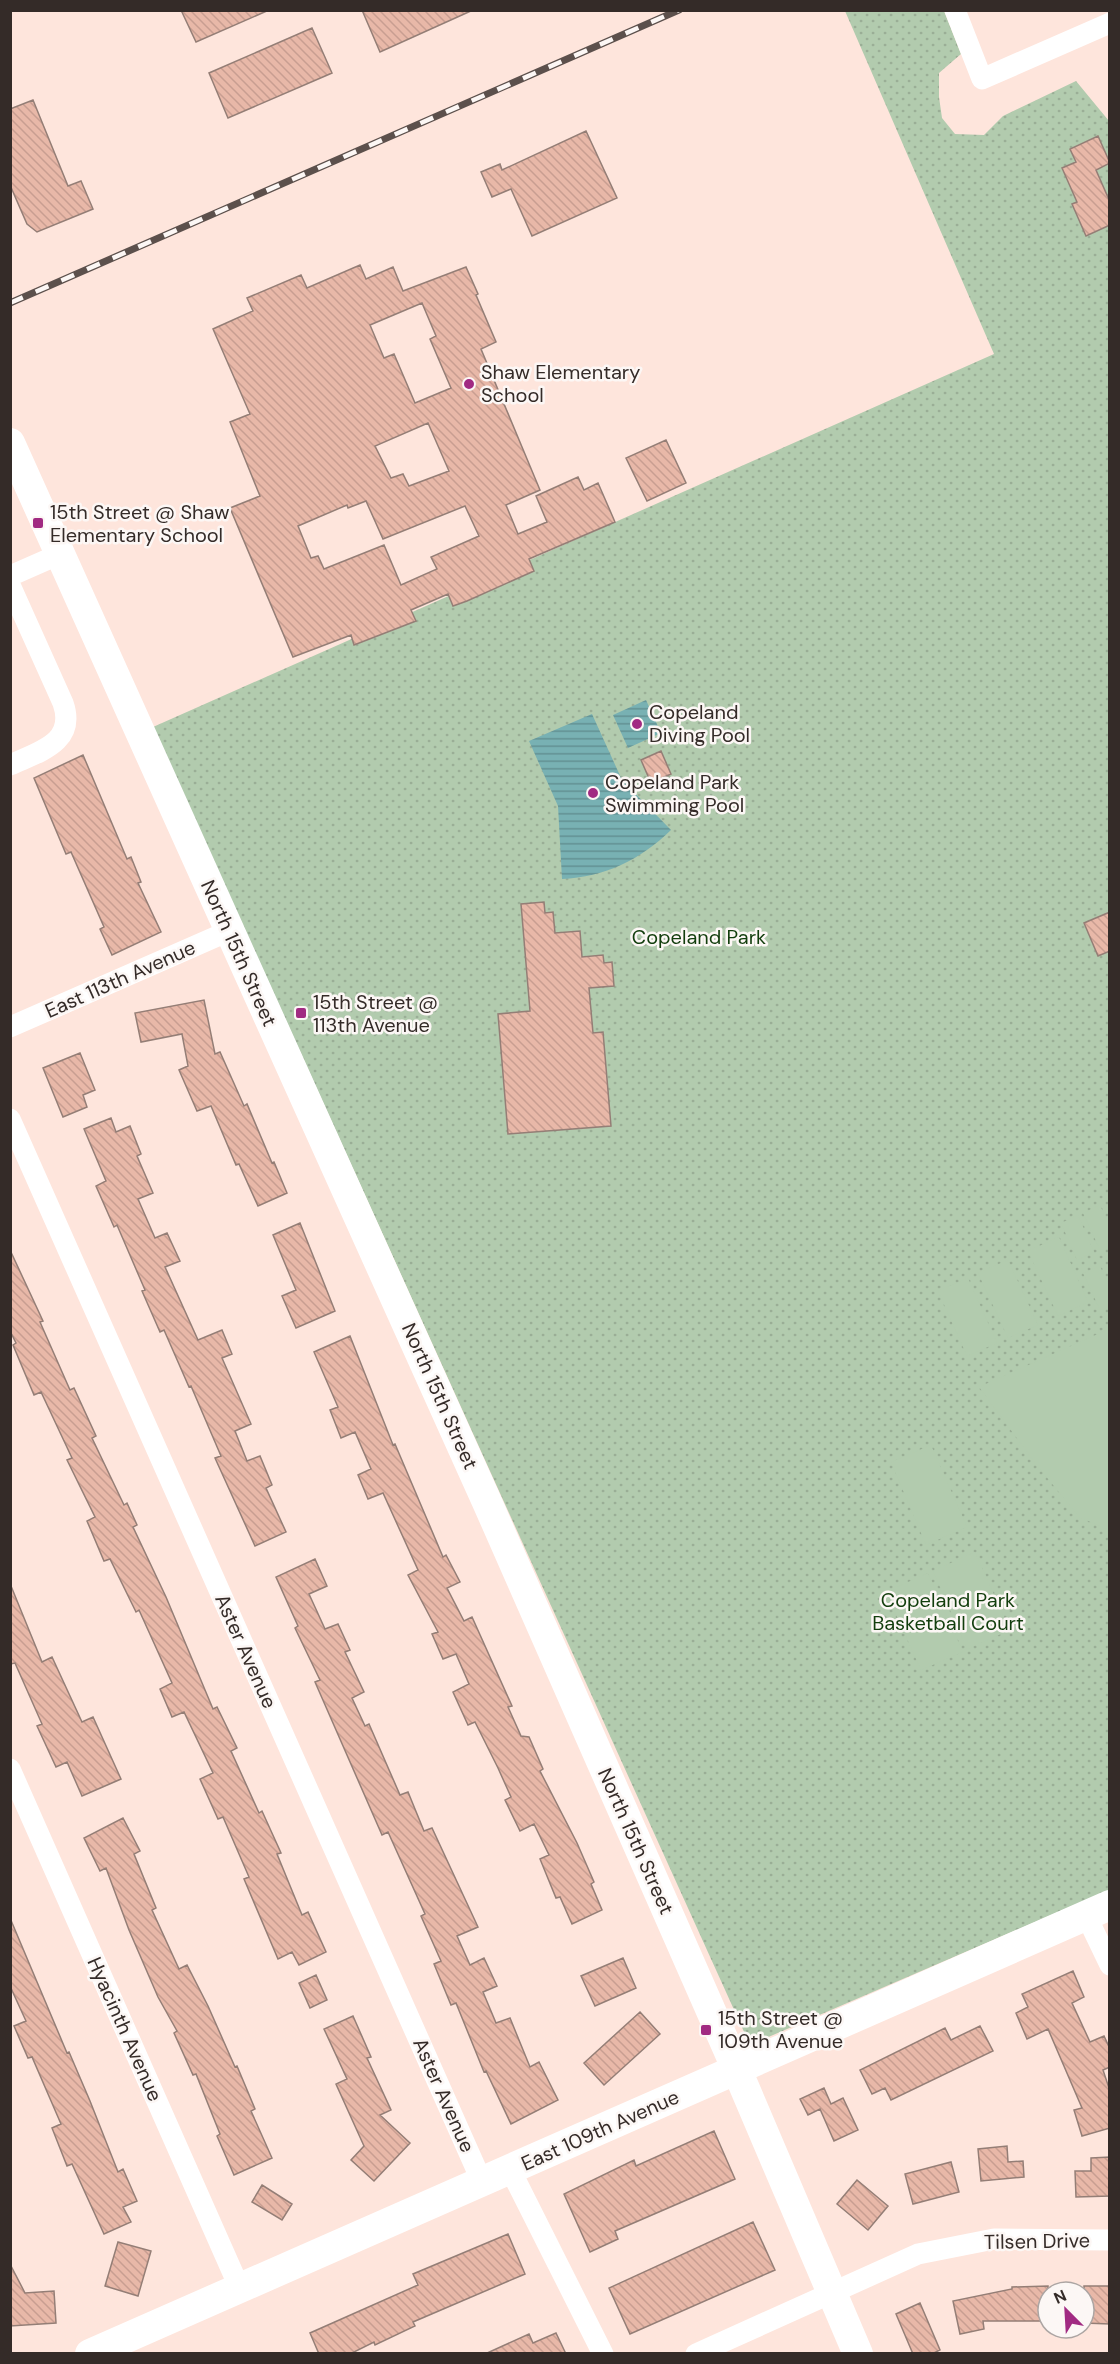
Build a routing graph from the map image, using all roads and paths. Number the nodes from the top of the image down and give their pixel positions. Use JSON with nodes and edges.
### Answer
{"nodes":[{"id":1,"x":955,"y":10,"type":"edge"},
{"id":2,"x":1110,"y":23,"type":"edge"},
{"id":3,"x":10,"y":443,"type":"edge"},
{"id":4,"x":60,"y":554,"type":"junction"},
{"id":5,"x":10,"y":576,"type":"edge"},
{"id":6,"x":10,"y":585,"type":"edge"},
{"id":7,"x":10,"y":765,"type":"edge"},
{"id":8,"x":229,"y":931,"type":"junction"},
{"id":9,"x":10,"y":1027,"type":"edge"},
{"id":10,"x":10,"y":1119,"type":"edge"},
{"id":11,"x":10,"y":1769,"type":"edge"},
{"id":12,"x":1098,"y":1910,"type":"edge"},
{"id":13,"x":1110,"y":1965,"type":"edge"},
{"id":14,"x":737,"y":2070,"type":"junction"},
{"id":15,"x":510,"y":2169,"type":"junction"},
{"id":16,"x":482,"y":2182,"type":"junction"},
{"id":17,"x":1110,"y":2240,"type":"edge"},
{"id":18,"x":240,"y":2289,"type":"junction"},
{"id":19,"x":831,"y":2292,"type":"junction"},
{"id":20,"x":95,"y":2353,"type":"edge"},
{"id":21,"x":603,"y":2354,"type":"edge"},
{"id":22,"x":696,"y":2354,"type":"edge"},
{"id":23,"x":858,"y":2354,"type":"edge"}],
"edges":[{"from":1,"to":2,"type":"street"},
{"from":3,"to":4,"type":"street","name":"North 15th Street"},
{"from":4,"to":5,"type":"street"},
{"from":4,"to":8,"type":"street","name":"North 15th Street"},
{"from":6,"to":7,"type":"street"},
{"from":8,"to":9,"type":"street","name":"East 113th Avenue"},
{"from":8,"to":14,"type":"street","name":"North 15th Street"},
{"from":10,"to":16,"type":"street","name":"Aster Avenue"},
{"from":11,"to":18,"type":"street","name":"Hyacinth Avenue"},
{"from":12,"to":13,"type":"street"},
{"from":12,"to":14,"type":"street","name":"East 109th Avenue"},
{"from":14,"to":15,"type":"street","name":"East 109th Avenue"},
{"from":14,"to":19,"type":"street","name":"North 15th Street"},
{"from":15,"to":16,"type":"street","name":"East 109th Avenue"},
{"from":15,"to":21,"type":"street"},
{"from":16,"to":18,"type":"street","name":"East 109th Avenue"},
{"from":17,"to":19,"type":"street","name":"Tilsen Drive"},
{"from":18,"to":20,"type":"street","name":"East 109th Avenue"},
{"from":19,"to":22,"type":"street","name":"Tilsen Drive"},
{"from":19,"to":23,"type":"street","name":"North 15th Street"}]}
